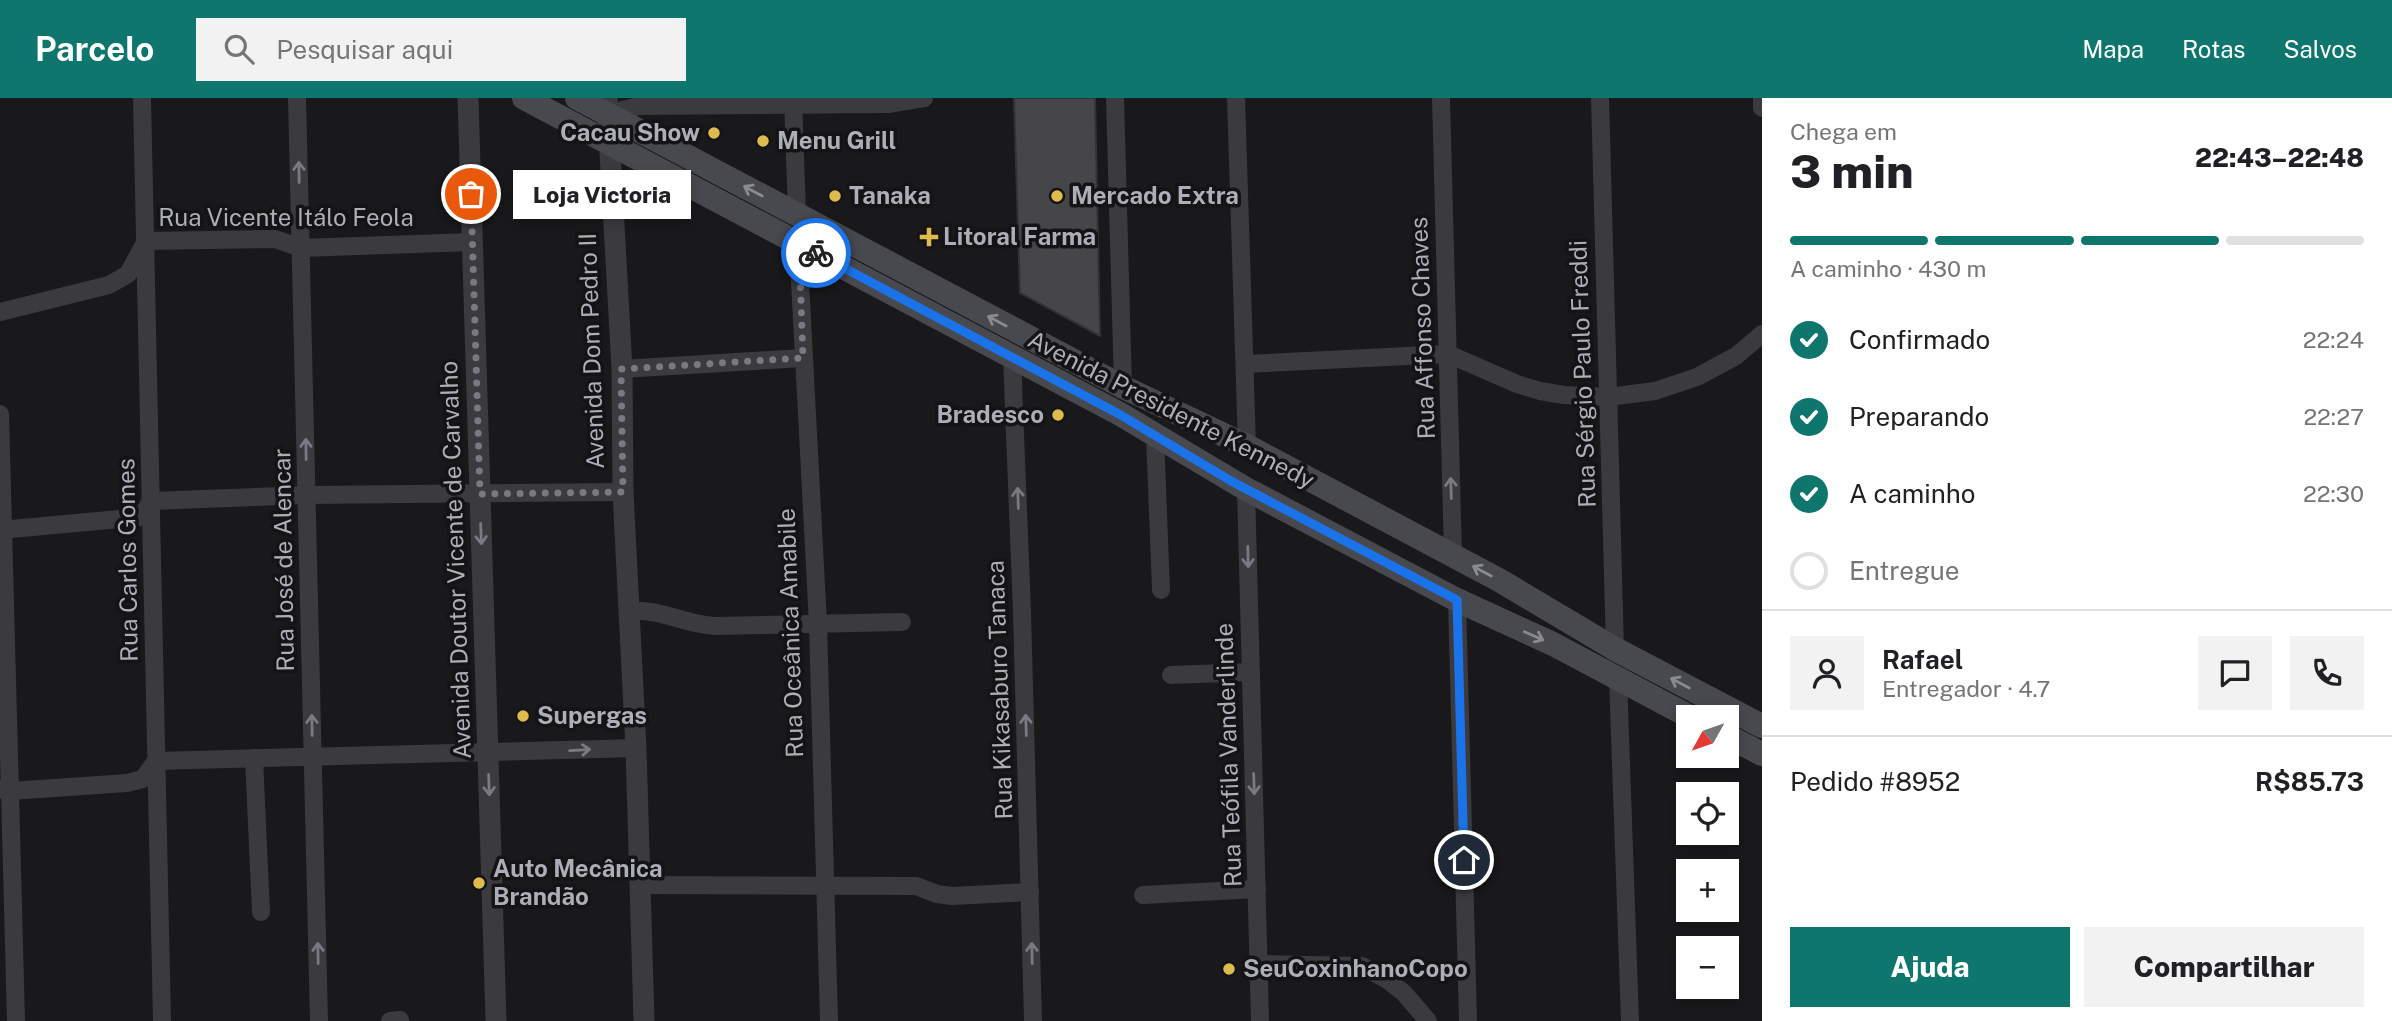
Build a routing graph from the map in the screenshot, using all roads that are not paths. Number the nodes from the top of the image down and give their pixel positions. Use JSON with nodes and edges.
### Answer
{"nodes":[{"id":1,"x":142,"y":98,"type":"edge"},
{"id":2,"x":298,"y":98,"type":"edge"},
{"id":3,"x":468,"y":98,"type":"edge"},
{"id":4,"x":524,"y":98,"type":"edge"},
{"id":5,"x":577,"y":98,"type":"edge"},
{"id":6,"x":924,"y":98,"type":"edge"},
{"id":7,"x":1115,"y":98,"type":"edge"},
{"id":8,"x":1236,"y":98,"type":"edge"},
{"id":9,"x":1441,"y":98,"type":"edge"},
{"id":10,"x":1600,"y":98,"type":"edge"},
{"id":11,"x":1762,"y":98,"type":"edge"},
{"id":12,"x":793,"y":102,"type":"edge"},
{"id":13,"x":607,"y":106,"type":"edge"},
{"id":14,"x":1762,"y":107,"type":"edge"},
{"id":15,"x":609,"y":143,"type":"junction"},
{"id":16,"x":797,"y":215,"type":"junction"},
{"id":17,"x":146,"y":241,"type":"junction"},
{"id":18,"x":472,"y":242,"type":"junction"},
{"id":19,"x":799,"y":243,"type":"junction"},
{"id":20,"x":301,"y":248,"type":"junction"},
{"id":21,"x":0,"y":312,"type":"edge"},
{"id":22,"x":1762,"y":334,"type":"edge"},
{"id":23,"x":1448,"y":354,"type":"junction"},
{"id":24,"x":1012,"y":357,"type":"junction"},
{"id":25,"x":803,"y":358,"type":"junction"},
{"id":26,"x":1246,"y":365,"type":"junction"},
{"id":27,"x":621,"y":369,"type":"junction"},
{"id":28,"x":1123,"y":387,"type":"junction"},
{"id":29,"x":1608,"y":397,"type":"junction"},
{"id":30,"x":0,"y":414,"type":"edge"},
{"id":31,"x":1155,"y":435,"type":"junction"},
{"id":32,"x":1247,"y":446,"type":"junction"},
{"id":33,"x":1246,"y":489,"type":"junction"},
{"id":34,"x":623,"y":492,"type":"junction"},
{"id":35,"x":480,"y":494,"type":"junction"},
{"id":36,"x":307,"y":495,"type":"junction"},
{"id":37,"x":151,"y":501,"type":"junction"},
{"id":38,"x":1349,"y":501,"type":"junction"},
{"id":39,"x":2,"y":530,"type":"edge"},
{"id":40,"x":1325,"y":530,"type":"junction"},
{"id":41,"x":1453,"y":556,"type":"junction"},
{"id":42,"x":1161,"y":590,"type":"dead end"},
{"id":43,"x":1457,"y":600,"type":"junction"},
{"id":44,"x":630,"y":611,"type":"junction"},
{"id":45,"x":902,"y":622,"type":"dead end"},
{"id":46,"x":818,"y":624,"type":"junction"},
{"id":47,"x":1615,"y":649,"type":"junction"},
{"id":48,"x":1251,"y":672,"type":"junction"},
{"id":49,"x":1171,"y":675,"type":"dead end"},
{"id":50,"x":1618,"y":678,"type":"junction"},
{"id":51,"x":1676,"y":709,"type":"edge"},
{"id":52,"x":1762,"y":726,"type":"edge"},
{"id":53,"x":1740,"y":743,"type":"edge"},
{"id":54,"x":636,"y":748,"type":"junction"},
{"id":55,"x":488,"y":752,"type":"junction"},
{"id":56,"x":1762,"y":754,"type":"edge"},
{"id":57,"x":313,"y":757,"type":"junction"},
{"id":58,"x":254,"y":758,"type":"junction"},
{"id":59,"x":156,"y":761,"type":"junction"},
{"id":60,"x":5,"y":790,"type":"edge"},
{"id":61,"x":640,"y":885,"type":"junction"},
{"id":62,"x":823,"y":887,"type":"junction"},
{"id":63,"x":1257,"y":889,"type":"junction"},
{"id":64,"x":1030,"y":892,"type":"junction"},
{"id":65,"x":1143,"y":895,"type":"dead end"},
{"id":66,"x":261,"y":912,"type":"dead end"},
{"id":67,"x":1259,"y":964,"type":"junction"},
{"id":68,"x":400,"y":1020,"type":"edge"},
{"id":69,"x":16,"y":1021,"type":"edge"},
{"id":70,"x":162,"y":1021,"type":"edge"},
{"id":71,"x":319,"y":1021,"type":"edge"},
{"id":72,"x":390,"y":1021,"type":"edge"},
{"id":73,"x":496,"y":1021,"type":"edge"},
{"id":74,"x":645,"y":1021,"type":"edge"},
{"id":75,"x":829,"y":1021,"type":"edge"},
{"id":76,"x":1033,"y":1021,"type":"edge"},
{"id":77,"x":1260,"y":1021,"type":"edge"},
{"id":78,"x":1428,"y":1021,"type":"edge"},
{"id":79,"x":1468,"y":1021,"type":"edge"},
{"id":80,"x":1630,"y":1021,"type":"edge"}],
"edges":[{"from":1,"to":17,"type":"street","name":"Rua Carlos Gomes"},
{"from":20,"to":2,"type":"street","name":"Rua José de Alencar","one_way":true},
{"from":3,"to":18,"type":"street","name":"Avenida Doutor Vicente de Carvalho"},
{"from":4,"to":15,"type":"main road","name":"Avenida Presidente Kennedy"},
{"from":5,"to":13,"type":"main road","name":"Avenida Presidente Kennedy"},
{"from":6,"to":12,"type":"street"},
{"from":7,"to":28,"type":"street"},
{"from":8,"to":26,"type":"street"},
{"from":9,"to":23,"type":"street","name":"Rua Affonso Chaves"},
{"from":10,"to":29,"type":"street","name":"Rua Sérgio Paulo Freddi"},
{"from":11,"to":14,"type":"street"},
{"from":12,"to":13,"type":"street"},
{"from":12,"to":16,"type":"street"},
{"from":13,"to":15,"type":"street","name":"Avenida Dom Pedro II"},
{"from":16,"to":13,"type":"main road","name":"Avenida Presidente Kennedy","one_way":true},
{"from":15,"to":19,"type":"main road","name":"Avenida Presidente Kennedy"},
{"from":15,"to":27,"type":"street","name":"Avenida Dom Pedro II"},
{"from":28,"to":16,"type":"main road","name":"Avenida Presidente Kennedy","one_way":true},
{"from":17,"to":20,"type":"street","name":"Rua Vicente Itálo Feola"},
{"from":17,"to":21,"type":"street","name":"Rua Vicente Itálo Feola"},
{"from":17,"to":37,"type":"street","name":"Rua Carlos Gomes"},
{"from":18,"to":20,"type":"street","name":"Rua Vicente Itálo Feola"},
{"from":18,"to":35,"type":"street","name":"Avenida Doutor Vicente de Carvalho"},
{"from":19,"to":24,"type":"main road","name":"Avenida Presidente Kennedy"},
{"from":19,"to":25,"type":"street","name":"Rua Oceânica Amabile"},
{"from":36,"to":20,"type":"street","name":"Rua José de Alencar","one_way":true},
{"from":22,"to":29,"type":"street"},
{"from":23,"to":26,"type":"street"},
{"from":23,"to":29,"type":"street"},
{"from":41,"to":23,"type":"street","name":"Rua Affonso Chaves","one_way":true},
{"from":24,"to":31,"type":"main road","name":"Avenida Presidente Kennedy"},
{"from":64,"to":24,"type":"street","name":"Rua Kikasaburo Tanaca","one_way":true},
{"from":25,"to":27,"type":"street"},
{"from":25,"to":46,"type":"street","name":"Rua Oceânica Amabile"},
{"from":26,"to":32,"type":"street"},
{"from":27,"to":34,"type":"street","name":"Avenida Dom Pedro II"},
{"from":28,"to":32,"type":"main road","name":"Avenida Presidente Kennedy"},
{"from":29,"to":47,"type":"street","name":"Rua Sérgio Paulo Freddi"},
{"from":30,"to":39,"type":"street"},
{"from":31,"to":33,"type":"main road","name":"Avenida Presidente Kennedy"},
{"from":31,"to":42,"type":"street"},
{"from":32,"to":38,"type":"main road","name":"Avenida Presidente Kennedy"},
{"from":33,"to":38,"type":"main road"},
{"from":33,"to":40,"type":"main road","name":"Avenida Presidente Kennedy"},
{"from":33,"to":48,"type":"street","name":"Rua Teófila Vanderlinde","one_way":true},
{"from":34,"to":35,"type":"street"},
{"from":34,"to":44,"type":"street","name":"Avenida Dom Pedro II"},
{"from":35,"to":36,"type":"street"},
{"from":35,"to":55,"type":"street","name":"Avenida Doutor Vicente de Carvalho","one_way":true},
{"from":36,"to":37,"type":"street"},
{"from":57,"to":36,"type":"street","name":"Rua José de Alencar","one_way":true},
{"from":37,"to":39,"type":"street"},
{"from":37,"to":59,"type":"street","name":"Rua Carlos Gomes"},
{"from":38,"to":41,"type":"main road","name":"Avenida Presidente Kennedy"},
{"from":39,"to":60,"type":"street"},
{"from":40,"to":41,"type":"main road"},
{"from":40,"to":43,"type":"main road","name":"Avenida Presidente Kennedy"},
{"from":47,"to":41,"type":"main road","name":"Avenida Presidente Kennedy","one_way":true},
{"from":43,"to":50,"type":"main road","name":"Avenida Presidente Kennedy","one_way":true},
{"from":43,"to":79,"type":"street"},
{"from":44,"to":46,"type":"street"},
{"from":44,"to":54,"type":"street","name":"Avenida Dom Pedro II"},
{"from":45,"to":46,"type":"street"},
{"from":46,"to":62,"type":"street","name":"Rua Oceânica Amabile"},
{"from":52,"to":47,"type":"main road","name":"Avenida Presidente Kennedy","one_way":true},
{"from":48,"to":49,"type":"street"},
{"from":48,"to":63,"type":"street","name":"Rua Teófila Vanderlinde","one_way":true},
{"from":50,"to":51,"type":"main road","name":"Avenida Presidente Kennedy"},
{"from":50,"to":80,"type":"street"},
{"from":53,"to":56,"type":"main road"},
{"from":55,"to":54,"type":"street","one_way":true},
{"from":54,"to":61,"type":"street","name":"Avenida Dom Pedro II"},
{"from":55,"to":57,"type":"street"},
{"from":55,"to":73,"type":"street","name":"Avenida Doutor Vicente de Carvalho","one_way":true},
{"from":57,"to":58,"type":"street"},
{"from":71,"to":57,"type":"street","name":"Rua José de Alencar","one_way":true},
{"from":58,"to":59,"type":"street"},
{"from":58,"to":66,"type":"street"},
{"from":59,"to":60,"type":"street"},
{"from":59,"to":70,"type":"street","name":"Rua Carlos Gomes"},
{"from":60,"to":69,"type":"street"},
{"from":61,"to":62,"type":"street"},
{"from":61,"to":74,"type":"street","name":"Avenida Dom Pedro II"},
{"from":62,"to":64,"type":"street"},
{"from":62,"to":75,"type":"street","name":"Rua Oceânica Amabile"},
{"from":63,"to":65,"type":"street"},
{"from":63,"to":67,"type":"street","name":"Rua Teófila Vanderlinde"},
{"from":76,"to":64,"type":"street","name":"Rua Kikasaburo Tanaca","one_way":true},
{"from":67,"to":77,"type":"street","name":"Rua Teófila Vanderlinde"},
{"from":67,"to":78,"type":"street"},
{"from":68,"to":72,"type":"street"}]}
